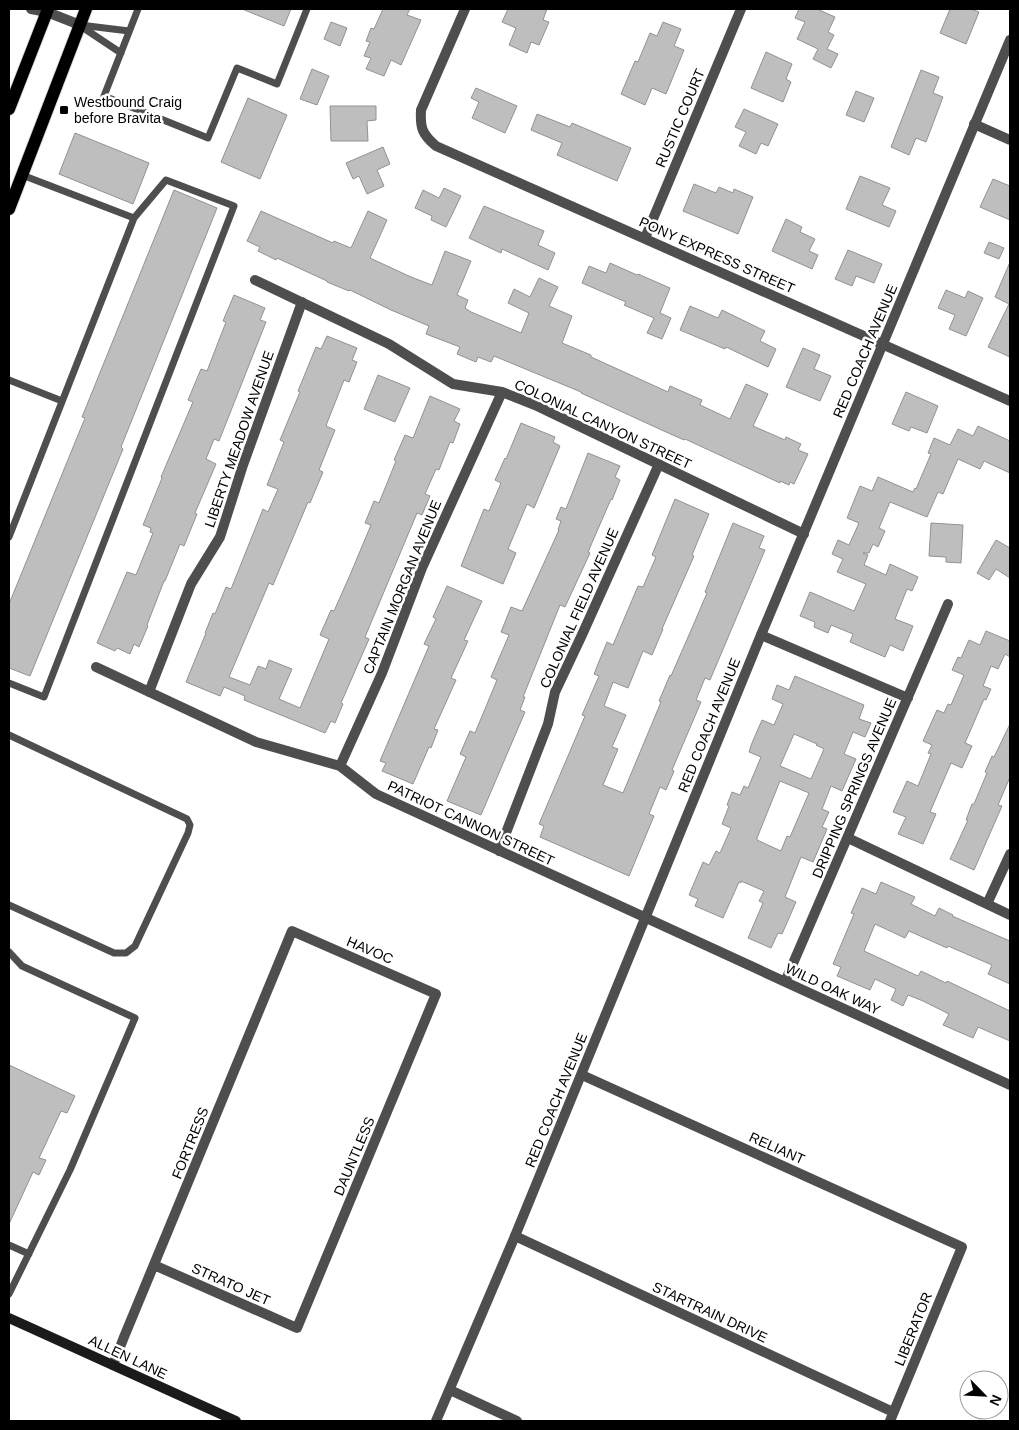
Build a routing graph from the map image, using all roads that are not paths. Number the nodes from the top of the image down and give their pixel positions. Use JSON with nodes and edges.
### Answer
{"nodes":[{"id":1,"x":31,"y":9,"type":"edge"},
{"id":2,"x":86,"y":9,"type":"edge"},
{"id":3,"x":138,"y":9,"type":"edge"},
{"id":4,"x":307,"y":9,"type":"edge"},
{"id":5,"x":465,"y":9,"type":"edge"},
{"id":6,"x":741,"y":9,"type":"edge"},
{"id":7,"x":48,"y":10,"type":"edge"},
{"id":8,"x":80,"y":26,"type":"junction"},
{"id":9,"x":129,"y":31,"type":"junction"},
{"id":10,"x":1010,"y":40,"type":"edge"},
{"id":11,"x":121,"y":53,"type":"junction"},
{"id":12,"x":9,"y":109,"type":"edge"},
{"id":13,"x":974,"y":124,"type":"junction"},
{"id":14,"x":1010,"y":140,"type":"edge"},
{"id":15,"x":22,"y":175,"type":"junction"},
{"id":16,"x":9,"y":209,"type":"edge"},
{"id":17,"x":134,"y":218,"type":"junction"},
{"id":18,"x":645,"y":238,"type":"junction"},
{"id":19,"x":255,"y":280,"type":"dead end"},
{"id":20,"x":302,"y":302,"type":"junction"},
{"id":21,"x":883,"y":344,"type":"junction"},
{"id":22,"x":9,"y":380,"type":"edge"},
{"id":23,"x":502,"y":392,"type":"junction"},
{"id":24,"x":62,"y":401,"type":"junction"},
{"id":25,"x":1010,"y":401,"type":"edge"},
{"id":26,"x":659,"y":464,"type":"junction"},
{"id":27,"x":804,"y":534,"type":"junction"},
{"id":28,"x":9,"y":538,"type":"edge"},
{"id":29,"x":948,"y":604,"type":"dead end"},
{"id":30,"x":761,"y":635,"type":"junction"},
{"id":31,"x":96,"y":667,"type":"dead end"},
{"id":32,"x":9,"y":683,"type":"edge"},
{"id":33,"x":149,"y":692,"type":"junction"},
{"id":34,"x":908,"y":698,"type":"junction"},
{"id":35,"x":9,"y":735,"type":"edge"},
{"id":36,"x":340,"y":766,"type":"junction"},
{"id":37,"x":848,"y":838,"type":"junction"},
{"id":38,"x":499,"y":851,"type":"junction"},
{"id":39,"x":1010,"y":854,"type":"edge"},
{"id":40,"x":988,"y":904,"type":"junction"},
{"id":41,"x":9,"y":905,"type":"edge"},
{"id":42,"x":1010,"y":915,"type":"edge"},
{"id":43,"x":645,"y":918,"type":"junction"},
{"id":44,"x":292,"y":931,"type":"joint"},
{"id":45,"x":9,"y":952,"type":"edge"},
{"id":46,"x":785,"y":982,"type":"junction"},
{"id":47,"x":436,"y":994,"type":"joint"},
{"id":48,"x":582,"y":1075,"type":"junction"},
{"id":49,"x":1010,"y":1085,"type":"edge"},
{"id":50,"x":515,"y":1236,"type":"junction"},
{"id":51,"x":9,"y":1245,"type":"edge"},
{"id":52,"x":962,"y":1247,"type":"joint"},
{"id":53,"x":29,"y":1254,"type":"junction"},
{"id":54,"x":154,"y":1265,"type":"junction"},
{"id":55,"x":9,"y":1294,"type":"edge"},
{"id":56,"x":9,"y":1318,"type":"edge"},
{"id":57,"x":297,"y":1328,"type":"joint"},
{"id":58,"x":113,"y":1365,"type":"junction"},
{"id":59,"x":450,"y":1390,"type":"junction"},
{"id":60,"x":892,"y":1417,"type":"edge"},
{"id":61,"x":236,"y":1421,"type":"edge"},
{"id":62,"x":436,"y":1421,"type":"edge"},
{"id":63,"x":517,"y":1421,"type":"edge"}],
"edges":[{"from":1,"to":7,"type":"street"},
{"from":2,"to":8,"type":"main road"},
{"from":3,"to":9,"type":"lane"},
{"from":4,"to":11,"type":"lane"},
{"from":5,"to":18,"type":"street","name":"PONY EXPRESS STREET"},
{"from":6,"to":18,"type":"street","name":"RUSTIC COURT"},
{"from":7,"to":8,"type":"street"},
{"from":7,"to":12,"type":"main road"},
{"from":8,"to":9,"type":"lane"},
{"from":8,"to":11,"type":"lane"},
{"from":8,"to":15,"type":"main road"},
{"from":9,"to":11,"type":"lane"},
{"from":10,"to":13,"type":"street","name":"RED COACH AVENUE"},
{"from":13,"to":14,"type":"street"},
{"from":13,"to":21,"type":"street","name":"RED COACH AVENUE"},
{"from":15,"to":16,"type":"main road"},
{"from":15,"to":17,"type":"lane"},
{"from":17,"to":24,"type":"lane"},
{"from":17,"to":32,"type":"lane"},
{"from":18,"to":21,"type":"street","name":"PONY EXPRESS STREET"},
{"from":19,"to":20,"type":"street","name":"COLONIAL CANYON STREET"},
{"from":20,"to":23,"type":"street","name":"COLONIAL CANYON STREET"},
{"from":20,"to":33,"type":"street","name":"LIBERTY MEADOW AVENUE"},
{"from":21,"to":25,"type":"street","name":"PONY EXPRESS STREET"},
{"from":21,"to":27,"type":"street","name":"RED COACH AVENUE"},
{"from":22,"to":24,"type":"lane"},
{"from":23,"to":26,"type":"street","name":"COLONIAL CANYON STREET"},
{"from":23,"to":36,"type":"street","name":"CAPTAIN MORGAN AVENUE"},
{"from":24,"to":28,"type":"lane"},
{"from":26,"to":27,"type":"street","name":"COLONIAL CANYON STREET"},
{"from":26,"to":38,"type":"street","name":"COLONIAL FIELD AVENUE"},
{"from":27,"to":30,"type":"street","name":"RED COACH AVENUE"},
{"from":29,"to":34,"type":"street","name":"DRIPPING SPRINGS AVENUE"},
{"from":30,"to":34,"type":"street"},
{"from":30,"to":43,"type":"street","name":"RED COACH AVENUE"},
{"from":31,"to":33,"type":"street","name":"PATRIOT CANNON STREET"},
{"from":33,"to":36,"type":"street","name":"PATRIOT CANNON STREET"},
{"from":34,"to":37,"type":"street","name":"DRIPPING SPRINGS AVENUE"},
{"from":35,"to":41,"type":"lane"},
{"from":36,"to":38,"type":"street","name":"PATRIOT CANNON STREET"},
{"from":37,"to":40,"type":"street"},
{"from":37,"to":46,"type":"street","name":"DRIPPING SPRINGS AVENUE"},
{"from":38,"to":43,"type":"street","name":"PATRIOT CANNON STREET"},
{"from":39,"to":40,"type":"street"},
{"from":40,"to":42,"type":"street"},
{"from":43,"to":46,"type":"street","name":"WILD OAK WAY"},
{"from":43,"to":48,"type":"street","name":"RED COACH AVENUE"},
{"from":44,"to":47,"type":"street","name":"HAVOC"},
{"from":44,"to":54,"type":"street","name":"FORTRESS"},
{"from":45,"to":53,"type":"lane"},
{"from":46,"to":49,"type":"street","name":"WILD OAK WAY"},
{"from":47,"to":57,"type":"street","name":"DAUNTLESS"},
{"from":48,"to":50,"type":"street","name":"RED COACH AVENUE"},
{"from":48,"to":52,"type":"street","name":"RELIANT"},
{"from":50,"to":59,"type":"street","name":"RED COACH AVENUE"},
{"from":50,"to":60,"type":"street","name":"STARTRAIN DRIVE"},
{"from":51,"to":53,"type":"lane"},
{"from":52,"to":60,"type":"street","name":"LIBERATOR"},
{"from":53,"to":55,"type":"lane"},
{"from":54,"to":57,"type":"street","name":"STRATO JET"},
{"from":54,"to":58,"type":"street","name":"FORTRESS"},
{"from":56,"to":58,"type":"main road","name":"ALLEN LANE"},
{"from":58,"to":61,"type":"main road","name":"ALLEN LANE"},
{"from":59,"to":62,"type":"street","name":"RED COACH AVENUE"},
{"from":59,"to":63,"type":"street"}]}
